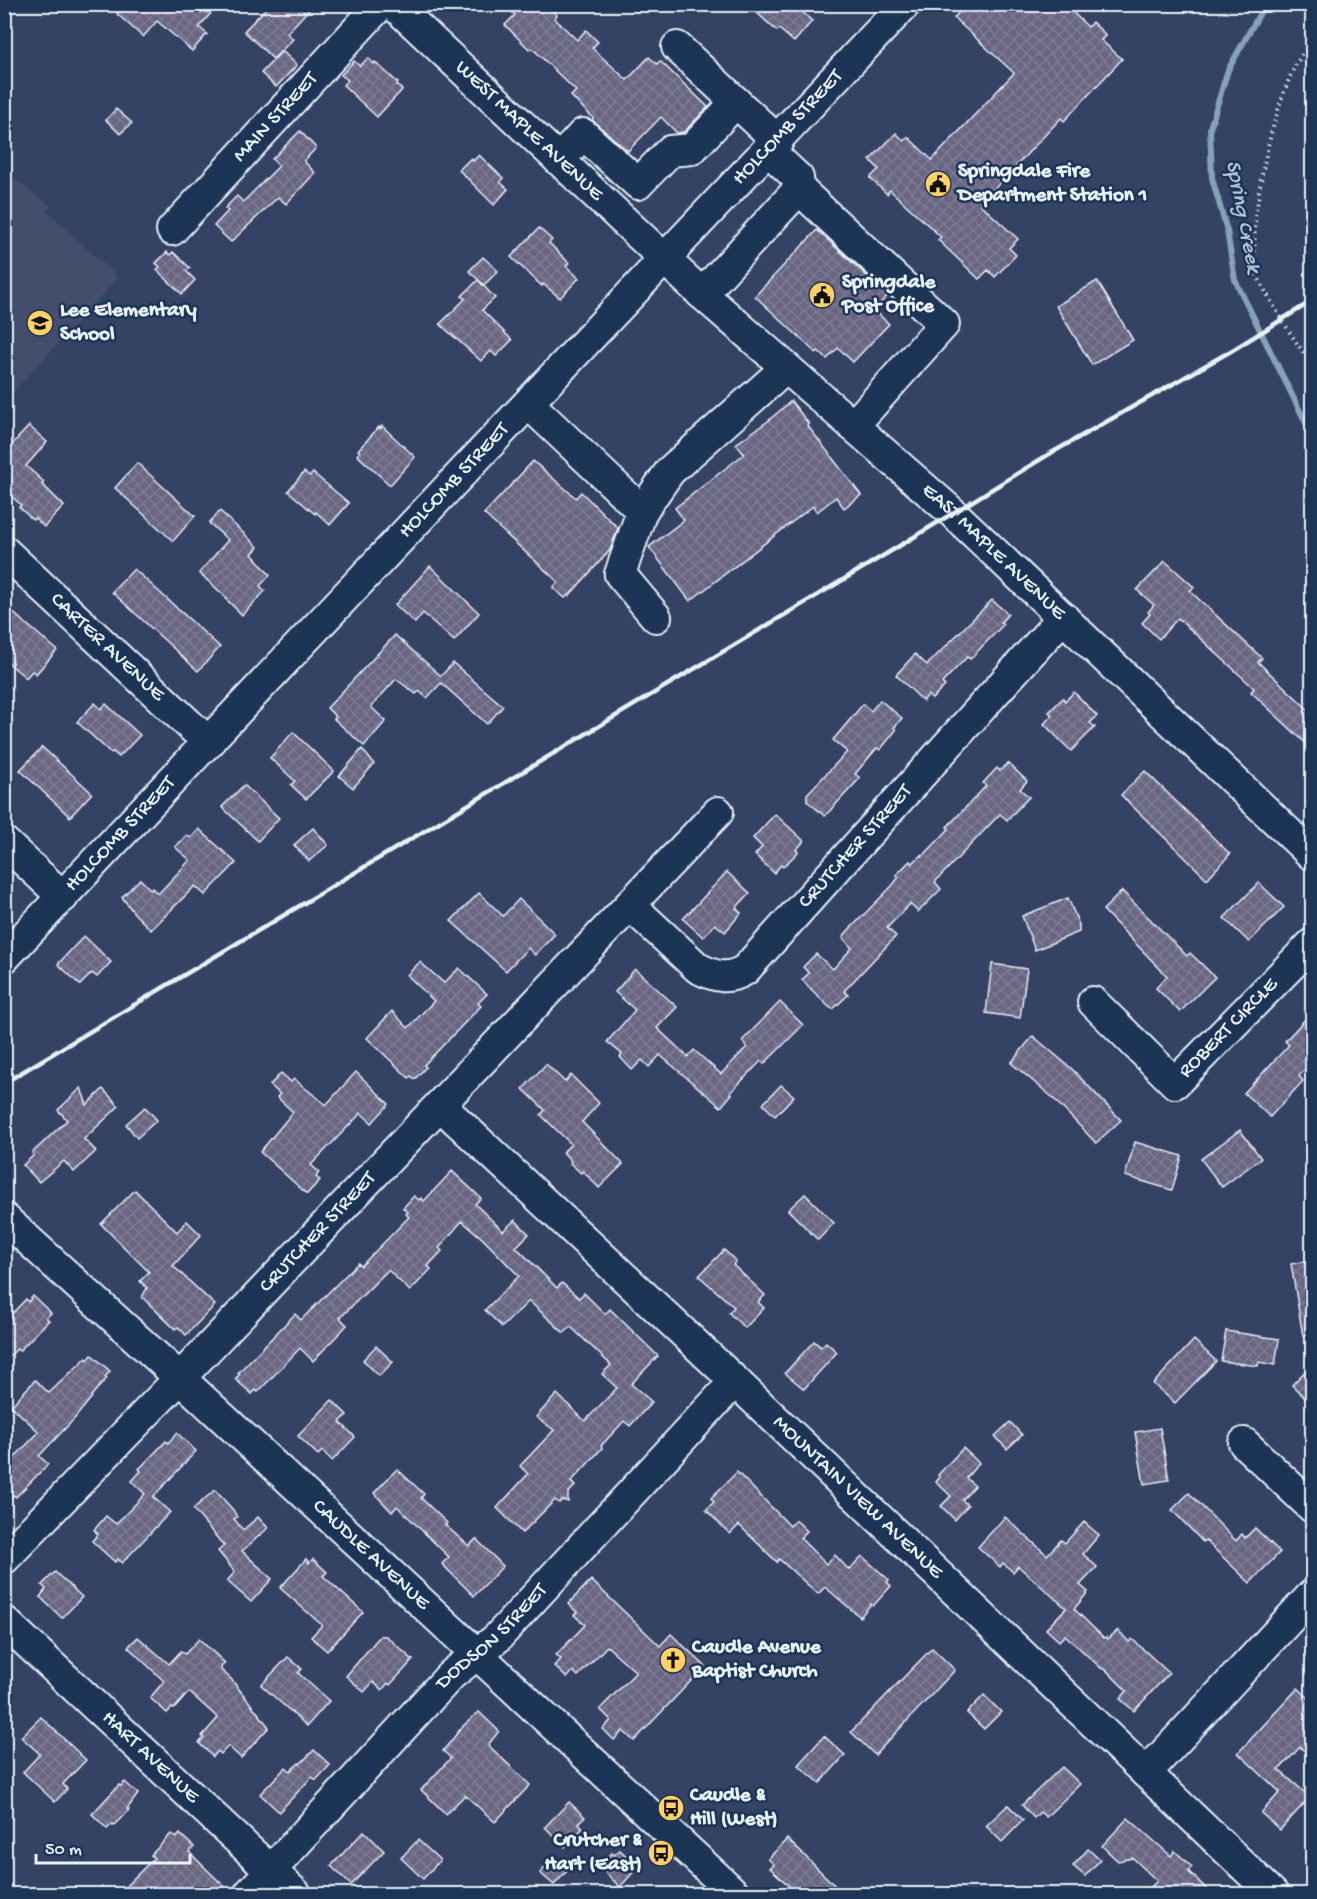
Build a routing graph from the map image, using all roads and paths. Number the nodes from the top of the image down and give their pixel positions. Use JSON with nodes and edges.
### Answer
{"nodes":[{"id":1,"x":381,"y":4,"type":"edge"},
{"id":2,"x":393,"y":4,"type":"edge"},
{"id":3,"x":905,"y":4,"type":"edge"},
{"id":4,"x":1312,"y":39,"type":"edge"},
{"id":5,"x":677,"y":47,"type":"dead end"},
{"id":6,"x":736,"y":102,"type":"junction"},
{"id":7,"x":774,"y":146,"type":"junction"},
{"id":8,"x":559,"y":160,"type":"junction"},
{"id":9,"x":799,"y":189,"type":"junction"},
{"id":10,"x":172,"y":230,"type":"dead end"},
{"id":11,"x":664,"y":259,"type":"junction"},
{"id":12,"x":702,"y":294,"type":"junction"},
{"id":13,"x":1312,"y":364,"type":"edge"},
{"id":14,"x":786,"y":368,"type":"junction"},
{"id":15,"x":529,"y":404,"type":"junction"},
{"id":16,"x":853,"y":426,"type":"junction"},
{"id":17,"x":642,"y":511,"type":"junction"},
{"id":18,"x":4,"y":551,"type":"edge"},
{"id":19,"x":656,"y":617,"type":"dead end"},
{"id":20,"x":1063,"y":617,"type":"junction"},
{"id":21,"x":209,"y":743,"type":"junction"},
{"id":22,"x":718,"y":812,"type":"dead end"},
{"id":23,"x":4,"y":842,"type":"edge"},
{"id":24,"x":1312,"y":855,"type":"edge"},
{"id":25,"x":63,"y":897,"type":"junction"},
{"id":26,"x":630,"y":905,"type":"junction"},
{"id":27,"x":1312,"y":944,"type":"edge"},
{"id":28,"x":4,"y":958,"type":"edge"},
{"id":29,"x":1094,"y":1002,"type":"dead end"},
{"id":30,"x":440,"y":1105,"type":"junction"},
{"id":31,"x":4,"y":1218,"type":"edge"},
{"id":32,"x":180,"y":1378,"type":"junction"},
{"id":33,"x":735,"y":1381,"type":"junction"},
{"id":34,"x":1244,"y":1443,"type":"dead end"},
{"id":35,"x":1312,"y":1507,"type":"edge"},
{"id":36,"x":4,"y":1559,"type":"edge"},
{"id":37,"x":1312,"y":1595,"type":"edge"},
{"id":38,"x":4,"y":1621,"type":"edge"},
{"id":39,"x":478,"y":1654,"type":"junction"},
{"id":40,"x":1146,"y":1773,"type":"junction"},
{"id":41,"x":271,"y":1871,"type":"junction"},
{"id":42,"x":249,"y":1894,"type":"edge"},
{"id":43,"x":296,"y":1894,"type":"edge"},
{"id":44,"x":735,"y":1894,"type":"edge"},
{"id":45,"x":1273,"y":1894,"type":"edge"}],
"edges":[{"from":1,"to":10,"type":"street","name":"MAIN STREET"},
{"from":2,"to":8,"type":"street","name":"WEST MAPLE AVENUE"},
{"from":3,"to":7,"type":"street","name":"HOLCOMB STREET"},
{"from":4,"to":13,"type":"path"},
{"from":5,"to":6,"type":"street"},
{"from":6,"to":7,"type":"street"},
{"from":6,"to":8,"type":"street"},
{"from":7,"to":9,"type":"street"},
{"from":7,"to":11,"type":"street","name":"HOLCOMB STREET"},
{"from":8,"to":11,"type":"street","name":"WEST MAPLE AVENUE"},
{"from":9,"to":12,"type":"street"},
{"from":9,"to":16,"type":"street"},
{"from":11,"to":12,"type":"street","name":"EAST MAPLE AVENUE"},
{"from":11,"to":15,"type":"street","name":"HOLCOMB STREET"},
{"from":12,"to":14,"type":"street","name":"EAST MAPLE AVENUE"},
{"from":14,"to":16,"type":"street","name":"EAST MAPLE AVENUE"},
{"from":14,"to":17,"type":"street"},
{"from":15,"to":17,"type":"street"},
{"from":15,"to":21,"type":"street","name":"HOLCOMB STREET"},
{"from":16,"to":20,"type":"street","name":"EAST MAPLE AVENUE"},
{"from":17,"to":19,"type":"street"},
{"from":18,"to":21,"type":"street","name":"CARTER AVENUE"},
{"from":20,"to":24,"type":"street","name":"EAST MAPLE AVENUE"},
{"from":20,"to":26,"type":"street","name":"CRUTCHER STREET"},
{"from":21,"to":25,"type":"street","name":"HOLCOMB STREET"},
{"from":22,"to":26,"type":"street","name":"CRUTCHER STREET"},
{"from":23,"to":25,"type":"street"},
{"from":25,"to":28,"type":"street","name":"HOLCOMB STREET"},
{"from":26,"to":30,"type":"street","name":"CRUTCHER STREET"},
{"from":27,"to":29,"type":"street","name":"ROBERT CIRCLE"},
{"from":30,"to":32,"type":"street","name":"CRUTCHER STREET"},
{"from":30,"to":33,"type":"street","name":"MOUNTAIN VIEW AVENUE"},
{"from":31,"to":32,"type":"street","name":"CAUDLE AVENUE"},
{"from":32,"to":36,"type":"street","name":"CRUTCHER STREET"},
{"from":32,"to":39,"type":"street","name":"CAUDLE AVENUE"},
{"from":33,"to":39,"type":"street","name":"DODSON STREET"},
{"from":33,"to":40,"type":"street","name":"MOUNTAIN VIEW AVENUE"},
{"from":34,"to":35,"type":"street"},
{"from":37,"to":40,"type":"street"},
{"from":38,"to":41,"type":"street","name":"HART AVENUE"},
{"from":39,"to":41,"type":"street","name":"DODSON STREET"},
{"from":39,"to":44,"type":"street","name":"CAUDLE AVENUE"},
{"from":40,"to":45,"type":"street","name":"MOUNTAIN VIEW AVENUE"},
{"from":41,"to":42,"type":"street","name":"DODSON STREET"},
{"from":41,"to":43,"type":"street","name":"HART AVENUE"}]}
